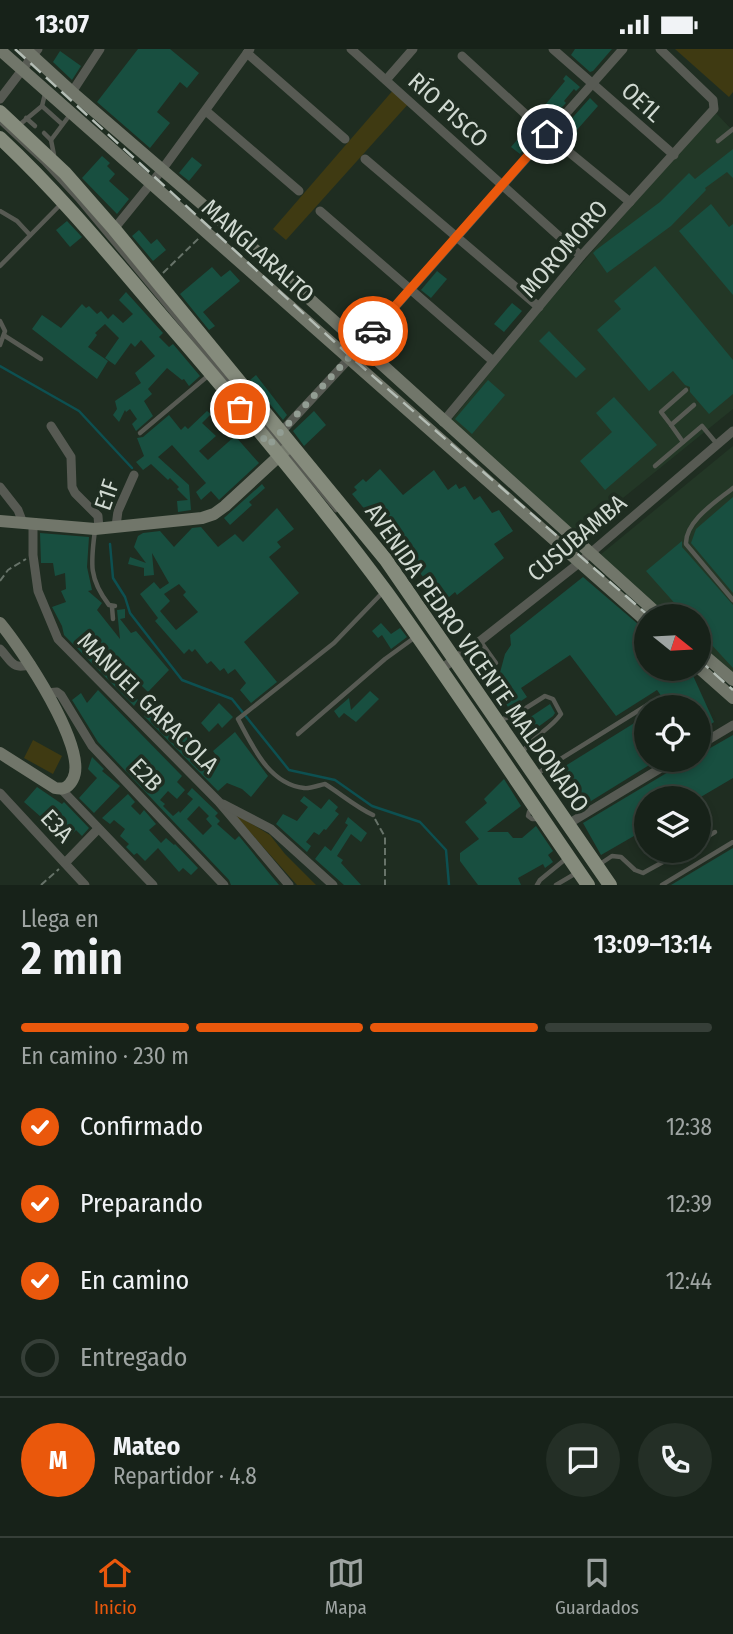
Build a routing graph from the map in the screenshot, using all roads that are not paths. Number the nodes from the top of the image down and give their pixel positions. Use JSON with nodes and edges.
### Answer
{"nodes":[{"id":1,"x":100,"y":49,"type":"edge"},
{"id":2,"x":351,"y":49,"type":"edge"},
{"id":3,"x":413,"y":49,"type":"edge"},
{"id":4,"x":553,"y":49,"type":"edge"},
{"id":5,"x":623,"y":49,"type":"edge"},
{"id":6,"x":660,"y":49,"type":"edge"},
{"id":7,"x":0,"y":50,"type":"edge"},
{"id":8,"x":32,"y":51,"type":"edge"},
{"id":9,"x":249,"y":51,"type":"edge"},
{"id":10,"x":462,"y":56,"type":"dead end"},
{"id":11,"x":23,"y":70,"type":"junction"},
{"id":12,"x":386,"y":80,"type":"junction"},
{"id":13,"x":592,"y":84,"type":"junction"},
{"id":14,"x":46,"y":90,"type":"junction"},
{"id":15,"x":72,"y":92,"type":"junction"},
{"id":16,"x":0,"y":99,"type":"edge"},
{"id":17,"x":42,"y":106,"type":"junction"},
{"id":18,"x":206,"y":111,"type":"junction"},
{"id":19,"x":0,"y":112,"type":"edge"},
{"id":20,"x":71,"y":113,"type":"junction"},
{"id":21,"x":0,"y":122,"type":"edge"},
{"id":22,"x":22,"y":123,"type":"junction"},
{"id":23,"x":62,"y":124,"type":"junction"},
{"id":24,"x":35,"y":126,"type":"dead end"},
{"id":25,"x":733,"y":129,"type":"edge"},
{"id":26,"x":0,"y":130,"type":"edge"},
{"id":27,"x":44,"y":133,"type":"dead end"},
{"id":28,"x":547,"y":134,"type":"junction"},
{"id":29,"x":0,"y":138,"type":"edge"},
{"id":30,"x":345,"y":139,"type":"dead end"},
{"id":31,"x":51,"y":140,"type":"junction"},
{"id":32,"x":718,"y":141,"type":"dead end"},
{"id":33,"x":674,"y":155,"type":"junction"},
{"id":34,"x":365,"y":159,"type":"dead end"},
{"id":35,"x":55,"y":163,"type":"junction"},
{"id":36,"x":162,"y":171,"type":"junction"},
{"id":37,"x":150,"y":184,"type":"junction"},
{"id":38,"x":502,"y":184,"type":"junction"},
{"id":39,"x":299,"y":191,"type":"dead end"},
{"id":40,"x":63,"y":201,"type":"junction"},
{"id":41,"x":630,"y":202,"type":"junction"},
{"id":42,"x":0,"y":211,"type":"edge"},
{"id":43,"x":320,"y":211,"type":"dead end"},
{"id":44,"x":114,"y":229,"type":"junction"},
{"id":45,"x":30,"y":235,"type":"junction"},
{"id":46,"x":456,"y":237,"type":"junction"},
{"id":47,"x":581,"y":256,"type":"junction"},
{"id":48,"x":0,"y":266,"type":"edge"},
{"id":49,"x":409,"y":290,"type":"junction"},
{"id":50,"x":539,"y":307,"type":"junction"},
{"id":51,"x":0,"y":321,"type":"edge"},
{"id":52,"x":5,"y":336,"type":"junction"},
{"id":53,"x":361,"y":344,"type":"junction"},
{"id":54,"x":0,"y":345,"type":"edge"},
{"id":55,"x":41,"y":359,"type":"dead end"},
{"id":56,"x":348,"y":360,"type":"junction"},
{"id":57,"x":493,"y":361,"type":"junction"},
{"id":58,"x":211,"y":373,"type":"junction"},
{"id":59,"x":686,"y":390,"type":"dead end"},
{"id":60,"x":694,"y":405,"type":"dead end"},
{"id":61,"x":443,"y":422,"type":"junction"},
{"id":62,"x":671,"y":425,"type":"junction"},
{"id":63,"x":51,"y":426,"type":"dead end"},
{"id":64,"x":733,"y":431,"type":"edge"},
{"id":65,"x":140,"y":433,"type":"dead end"},
{"id":66,"x":684,"y":442,"type":"junction"},
{"id":67,"x":717,"y":445,"type":"junction"},
{"id":68,"x":279,"y":446,"type":"junction"},
{"id":69,"x":655,"y":467,"type":"dead end"},
{"id":70,"x":134,"y":475,"type":"dead end"},
{"id":71,"x":0,"y":487,"type":"edge"},
{"id":72,"x":733,"y":488,"type":"edge"},
{"id":73,"x":0,"y":521,"type":"edge"},
{"id":74,"x":28,"y":524,"type":"junction"},
{"id":75,"x":116,"y":526,"type":"junction"},
{"id":76,"x":97,"y":529,"type":"junction"},
{"id":77,"x":589,"y":554,"type":"junction"},
{"id":78,"x":579,"y":562,"type":"junction"},
{"id":79,"x":385,"y":590,"type":"junction"},
{"id":80,"x":733,"y":600,"type":"edge"},
{"id":81,"x":646,"y":604,"type":"edge"},
{"id":82,"x":634,"y":610,"type":"edge"},
{"id":83,"x":113,"y":619,"type":"dead end"},
{"id":84,"x":0,"y":623,"type":"edge"},
{"id":85,"x":417,"y":635,"type":"junction"},
{"id":86,"x":480,"y":642,"type":"junction"},
{"id":87,"x":0,"y":649,"type":"edge"},
{"id":88,"x":711,"y":661,"type":"edge"},
{"id":89,"x":496,"y":663,"type":"dead end"},
{"id":90,"x":31,"y":664,"type":"junction"},
{"id":91,"x":448,"y":664,"type":"junction"},
{"id":92,"x":711,"y":679,"type":"edge"},
{"id":93,"x":733,"y":680,"type":"edge"},
{"id":94,"x":46,"y":693,"type":"junction"},
{"id":95,"x":733,"y":698,"type":"edge"},
{"id":96,"x":634,"y":713,"type":"edge"},
{"id":97,"x":513,"y":716,"type":"junction"},
{"id":98,"x":497,"y":721,"type":"junction"},
{"id":99,"x":519,"y":725,"type":"dead end"},
{"id":100,"x":733,"y":725,"type":"edge"},
{"id":101,"x":298,"y":734,"type":"dead end"},
{"id":102,"x":526,"y":735,"type":"dead end"},
{"id":103,"x":711,"y":738,"type":"edge"},
{"id":104,"x":530,"y":741,"type":"junction"},
{"id":105,"x":0,"y":753,"type":"edge"},
{"id":106,"x":521,"y":758,"type":"junction"},
{"id":107,"x":654,"y":772,"type":"edge"},
{"id":108,"x":534,"y":776,"type":"junction"},
{"id":109,"x":61,"y":789,"type":"junction"},
{"id":110,"x":0,"y":793,"type":"edge"},
{"id":111,"x":219,"y":802,"type":"junction"},
{"id":112,"x":373,"y":815,"type":"road end"},
{"id":113,"x":568,"y":824,"type":"junction"},
{"id":114,"x":98,"y":829,"type":"junction"},
{"id":115,"x":715,"y":832,"type":"dead end"},
{"id":116,"x":711,"y":834,"type":"edge"},
{"id":117,"x":733,"y":842,"type":"edge"},
{"id":118,"x":568,"y":856,"type":"junction"},
{"id":119,"x":65,"y":863,"type":"junction"},
{"id":120,"x":661,"y":863,"type":"edge"},
{"id":121,"x":596,"y":866,"type":"junction"},
{"id":122,"x":579,"y":872,"type":"junction"},
{"id":123,"x":85,"y":885,"type":"edge"},
{"id":124,"x":153,"y":885,"type":"edge"},
{"id":125,"x":224,"y":885,"type":"edge"},
{"id":126,"x":289,"y":885,"type":"edge"},
{"id":127,"x":333,"y":885,"type":"edge"},
{"id":128,"x":537,"y":885,"type":"edge"},
{"id":129,"x":556,"y":885,"type":"edge"},
{"id":130,"x":590,"y":885,"type":"edge"},
{"id":131,"x":603,"y":885,"type":"edge"},
{"id":132,"x":610,"y":885,"type":"edge"},
{"id":133,"x":662,"y":885,"type":"edge"}],
"edges":[{"from":1,"to":15,"type":"street"},
{"from":2,"to":12,"type":"street","name":"RÍO PISCO"},
{"from":3,"to":12,"type":"street"},
{"from":4,"to":13,"type":"street","name":"OE1L"},
{"from":5,"to":13,"type":"street"},
{"from":6,"to":33,"type":"street","name":"MOROMORO"},
{"from":7,"to":11,"type":"main road","name":"MANGLARALTO"},
{"from":8,"to":11,"type":"street"},
{"from":8,"to":15,"type":"main road","name":"MANGLARALTO"},
{"from":9,"to":18,"type":"street"},
{"from":9,"to":30,"type":"street"},
{"from":10,"to":28,"type":"street"},
{"from":11,"to":14,"type":"main road","name":"MANGLARALTO"},
{"from":11,"to":16,"type":"street"},
{"from":12,"to":38,"type":"street","name":"RÍO PISCO"},
{"from":13,"to":28,"type":"street"},
{"from":13,"to":33,"type":"street","name":"OE1L"},
{"from":14,"to":17,"type":"lane"},
{"from":14,"to":20,"type":"main road","name":"MANGLARALTO"},
{"from":15,"to":36,"type":"main road","name":"MANGLARALTO"},
{"from":17,"to":22,"type":"lane"},
{"from":17,"to":23,"type":"lane"},
{"from":18,"to":36,"type":"street"},
{"from":18,"to":39,"type":"street"},
{"from":19,"to":22,"type":"main road","name":"AVENIDA PEDRO VICENTE MALDONADO"},
{"from":20,"to":23,"type":"lane"},
{"from":20,"to":37,"type":"main road","name":"MANGLARALTO"},
{"from":21,"to":68,"type":"lane"},
{"from":22,"to":24,"type":"lane"},
{"from":22,"to":35,"type":"main road","name":"AVENIDA PEDRO VICENTE MALDONADO"},
{"from":23,"to":31,"type":"lane"},
{"from":25,"to":32,"type":"lane"},
{"from":26,"to":68,"type":"lane"},
{"from":27,"to":31,"type":"lane"},
{"from":28,"to":38,"type":"street"},
{"from":28,"to":41,"type":"street"},
{"from":29,"to":40,"type":"main road","name":"AVENIDA PEDRO VICENTE MALDONADO"},
{"from":31,"to":35,"type":"lane"},
{"from":33,"to":41,"type":"street","name":"MOROMORO"},
{"from":34,"to":46,"type":"street"},
{"from":35,"to":44,"type":"main road","name":"AVENIDA PEDRO VICENTE MALDONADO"},
{"from":36,"to":37,"type":"street"},
{"from":36,"to":53,"type":"main road","name":"MANGLARALTO"},
{"from":37,"to":44,"type":"street"},
{"from":37,"to":56,"type":"main road","name":"MANGLARALTO"},
{"from":38,"to":46,"type":"street"},
{"from":38,"to":47,"type":"street","name":"RÍO PISCO"},
{"from":40,"to":45,"type":"lane"},
{"from":40,"to":58,"type":"main road","name":"AVENIDA PEDRO VICENTE MALDONADO"},
{"from":41,"to":47,"type":"street","name":"MOROMORO"},
{"from":42,"to":45,"type":"lane"},
{"from":43,"to":49,"type":"street"},
{"from":44,"to":68,"type":"main road","name":"AVENIDA PEDRO VICENTE MALDONADO"},
{"from":45,"to":48,"type":"lane"},
{"from":46,"to":49,"type":"street"},
{"from":46,"to":50,"type":"street"},
{"from":47,"to":50,"type":"street","name":"MOROMORO"},
{"from":49,"to":53,"type":"street"},
{"from":49,"to":57,"type":"street"},
{"from":50,"to":57,"type":"street","name":"MOROMORO"},
{"from":51,"to":52,"type":"lane"},
{"from":52,"to":54,"type":"lane"},
{"from":52,"to":55,"type":"lane"},
{"from":53,"to":56,"type":"street"},
{"from":53,"to":61,"type":"main road","name":"MANGLARALTO"},
{"from":56,"to":68,"type":"street"},
{"from":56,"to":78,"type":"main road","name":"MANGLARALTO"},
{"from":57,"to":61,"type":"street","name":"MOROMORO"},
{"from":58,"to":65,"type":"lane"},
{"from":58,"to":68,"type":"main road","name":"AVENIDA PEDRO VICENTE MALDONADO"},
{"from":59,"to":62,"type":"lane"},
{"from":60,"to":62,"type":"lane"},
{"from":61,"to":77,"type":"main road","name":"MANGLARALTO"},
{"from":62,"to":66,"type":"lane"},
{"from":63,"to":76,"type":"street"},
{"from":64,"to":67,"type":"street","name":"CUSUBAMBA"},
{"from":66,"to":67,"type":"lane"},
{"from":66,"to":69,"type":"lane"},
{"from":67,"to":77,"type":"street","name":"CUSUBAMBA"},
{"from":68,"to":75,"type":"main road"},
{"from":68,"to":79,"type":"main road","name":"AVENIDA PEDRO VICENTE MALDONADO"},
{"from":68,"to":91,"type":"main road","name":"AVENIDA PEDRO VICENTE MALDONADO"},
{"from":70,"to":75,"type":"street","name":"E1F"},
{"from":71,"to":74,"type":"street"},
{"from":72,"to":80,"type":"lane"},
{"from":73,"to":74,"type":"main road"},
{"from":74,"to":76,"type":"main road"},
{"from":74,"to":111,"type":"street","name":"MANUEL GARACOLA"},
{"from":75,"to":76,"type":"main road"},
{"from":76,"to":83,"type":"lane"},
{"from":77,"to":78,"type":"street","name":"CUSUBAMBA"},
{"from":77,"to":81,"type":"main road","name":"MANGLARALTO"},
{"from":78,"to":82,"type":"main road","name":"MANGLARALTO"},
{"from":78,"to":86,"type":"street","name":"CUSUBAMBA"},
{"from":79,"to":85,"type":"main road","name":"AVENIDA PEDRO VICENTE MALDONADO"},
{"from":79,"to":112,"type":"lane"},
{"from":84,"to":90,"type":"main road"},
{"from":85,"to":91,"type":"main road","name":"AVENIDA PEDRO VICENTE MALDONADO"},
{"from":85,"to":101,"type":"lane"},
{"from":86,"to":89,"type":"lane"},
{"from":86,"to":91,"type":"street","name":"CUSUBAMBA"},
{"from":87,"to":90,"type":"street"},
{"from":88,"to":93,"type":"main road"},
{"from":90,"to":94,"type":"main road"},
{"from":91,"to":98,"type":"main road","name":"AVENIDA PEDRO VICENTE MALDONADO"},
{"from":91,"to":118,"type":"main road","name":"AVENIDA PEDRO VICENTE MALDONADO"},
{"from":91,"to":130,"type":"lane"},
{"from":91,"to":131,"type":"lane"},
{"from":92,"to":95,"type":"main road"},
{"from":94,"to":109,"type":"main road"},
{"from":94,"to":125,"type":"street","name":"E2B"},
{"from":96,"to":108,"type":"lane"},
{"from":97,"to":98,"type":"lane"},
{"from":97,"to":99,"type":"lane"},
{"from":97,"to":104,"type":"lane"},
{"from":98,"to":106,"type":"main road","name":"AVENIDA PEDRO VICENTE MALDONADO"},
{"from":100,"to":103,"type":"street"},
{"from":102,"to":104,"type":"lane"},
{"from":104,"to":106,"type":"lane"},
{"from":105,"to":109,"type":"main road"},
{"from":106,"to":108,"type":"main road","name":"AVENIDA PEDRO VICENTE MALDONADO"},
{"from":107,"to":113,"type":"street"},
{"from":108,"to":113,"type":"main road","name":"AVENIDA PEDRO VICENTE MALDONADO"},
{"from":109,"to":114,"type":"street"},
{"from":110,"to":119,"type":"street","name":"E3A"},
{"from":111,"to":126,"type":"street","name":"MANUEL GARACOLA"},
{"from":111,"to":127,"type":"street"},
{"from":113,"to":121,"type":"main road","name":"AVENIDA PEDRO VICENTE MALDONADO"},
{"from":114,"to":119,"type":"street"},
{"from":114,"to":124,"type":"street"},
{"from":115,"to":116,"type":"lane"},
{"from":117,"to":133,"type":"lane"},
{"from":118,"to":122,"type":"main road","name":"AVENIDA PEDRO VICENTE MALDONADO"},
{"from":118,"to":128,"type":"lane"},
{"from":119,"to":123,"type":"street","name":"E3A"},
{"from":120,"to":121,"type":"lane"},
{"from":121,"to":132,"type":"main road","name":"AVENIDA PEDRO VICENTE MALDONADO"},
{"from":122,"to":129,"type":"lane"},
{"from":122,"to":130,"type":"main road","name":"AVENIDA PEDRO VICENTE MALDONADO"}]}
